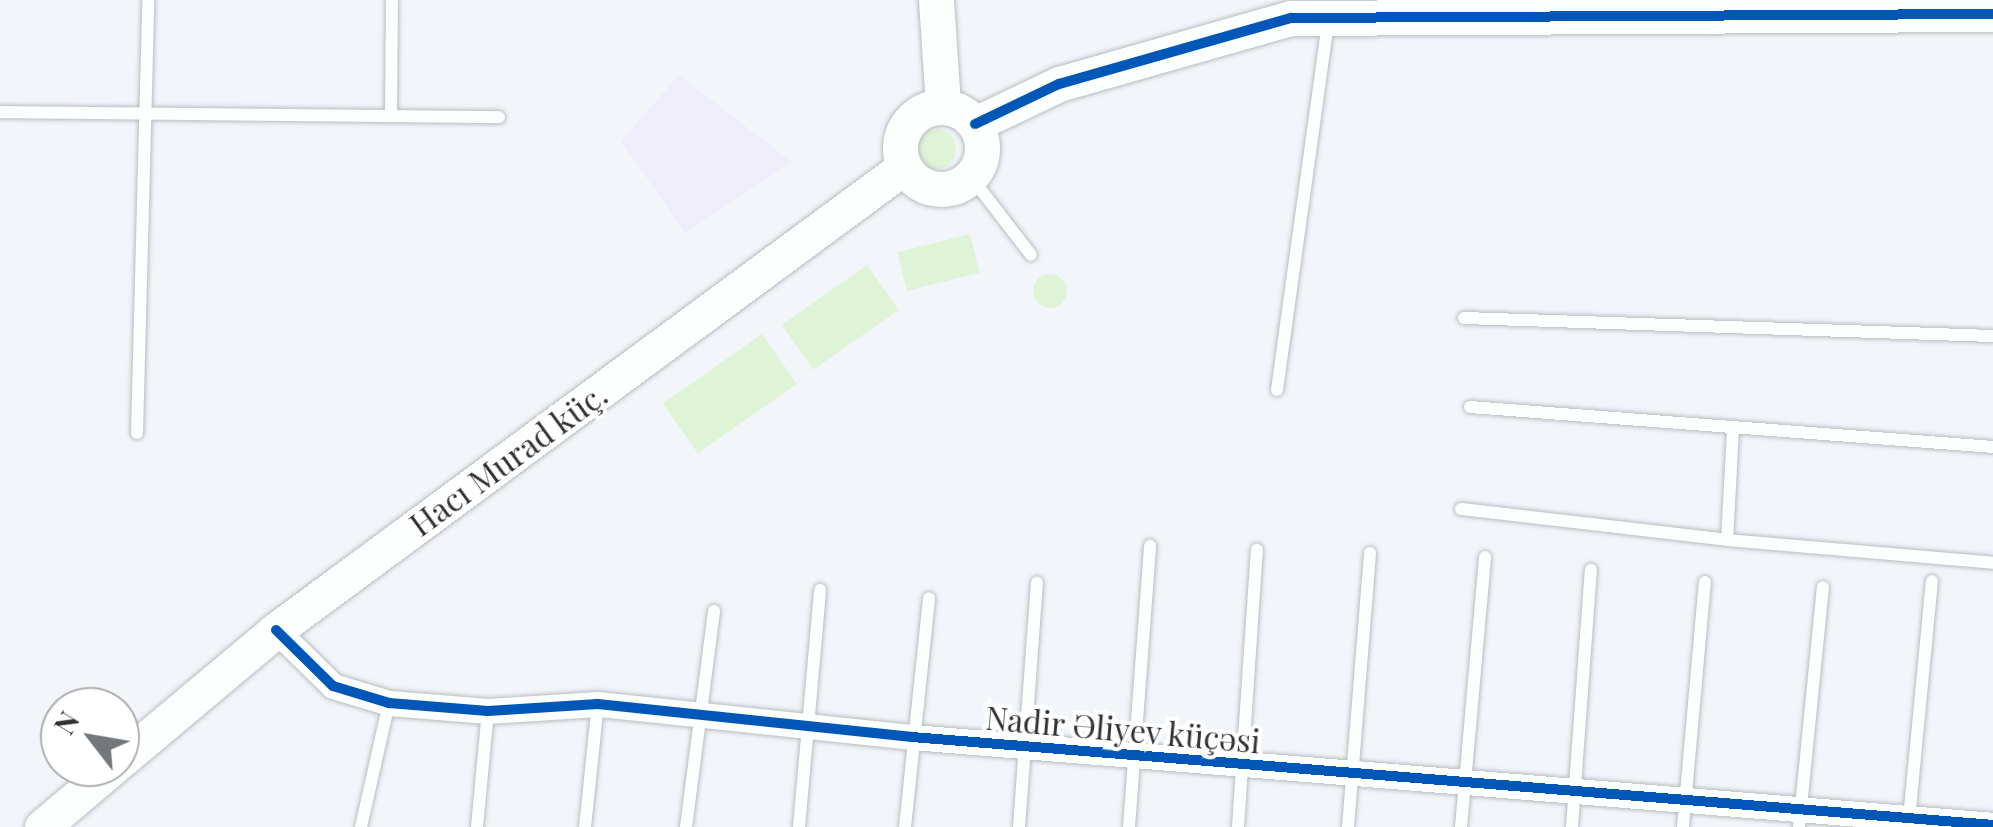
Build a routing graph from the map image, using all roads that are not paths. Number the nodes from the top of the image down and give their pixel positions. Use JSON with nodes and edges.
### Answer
{"nodes":[{"id":1,"x":148,"y":0,"type":"edge"},
{"id":2,"x":392,"y":0,"type":"edge"},
{"id":3,"x":936,"y":0,"type":"edge"},
{"id":4,"x":1291,"y":9,"type":"edge"},
{"id":5,"x":1993,"y":14,"type":"edge"},
{"id":6,"x":1329,"y":17,"type":"junction"},
{"id":7,"x":943,"y":106,"type":"junction"},
{"id":8,"x":0,"y":112,"type":"edge"},
{"id":9,"x":391,"y":112,"type":"junction"},
{"id":10,"x":150,"y":114,"type":"junction"},
{"id":11,"x":499,"y":117,"type":"dead end"},
{"id":12,"x":976,"y":124,"type":"junction"},
{"id":13,"x":904,"y":166,"type":"junction"},
{"id":14,"x":972,"y":177,"type":"junction"},
{"id":15,"x":1031,"y":255,"type":"dead end"},
{"id":16,"x":1464,"y":318,"type":"dead end"},
{"id":17,"x":1993,"y":336,"type":"edge"},
{"id":18,"x":1277,"y":390,"type":"dead end"},
{"id":19,"x":1470,"y":407,"type":"dead end"},
{"id":20,"x":1732,"y":430,"type":"junction"},
{"id":21,"x":137,"y":434,"type":"dead end"},
{"id":22,"x":1993,"y":448,"type":"edge"},
{"id":23,"x":1461,"y":509,"type":"dead end"},
{"id":24,"x":1727,"y":540,"type":"junction"},
{"id":25,"x":1150,"y":546,"type":"dead end"},
{"id":26,"x":1258,"y":550,"type":"dead end"},
{"id":27,"x":1370,"y":554,"type":"dead end"},
{"id":28,"x":1485,"y":558,"type":"dead end"},
{"id":29,"x":1993,"y":562,"type":"edge"},
{"id":30,"x":1591,"y":570,"type":"dead end"},
{"id":31,"x":1932,"y":581,"type":"dead end"},
{"id":32,"x":1705,"y":582,"type":"dead end"},
{"id":33,"x":1037,"y":583,"type":"dead end"},
{"id":34,"x":1823,"y":587,"type":"dead end"},
{"id":35,"x":820,"y":590,"type":"dead end"},
{"id":36,"x":929,"y":598,"type":"dead end"},
{"id":37,"x":714,"y":611,"type":"dead end"},
{"id":38,"x":276,"y":630,"type":"junction"},
{"id":39,"x":388,"y":702,"type":"junction"},
{"id":40,"x":598,"y":704,"type":"junction"},
{"id":41,"x":488,"y":711,"type":"junction"},
{"id":42,"x":698,"y":712,"type":"junction"},
{"id":43,"x":810,"y":726,"type":"junction"},
{"id":44,"x":912,"y":737,"type":"junction"},
{"id":45,"x":140,"y":744,"type":"edge"},
{"id":46,"x":1028,"y":746,"type":"junction"},
{"id":47,"x":1134,"y":756,"type":"junction"},
{"id":48,"x":1244,"y":764,"type":"junction"},
{"id":49,"x":1354,"y":774,"type":"junction"},
{"id":50,"x":1464,"y":782,"type":"junction"},
{"id":51,"x":89,"y":787,"type":"edge"},
{"id":52,"x":1576,"y":789,"type":"junction"},
{"id":53,"x":1684,"y":814,"type":"edge"},
{"id":54,"x":1800,"y":818,"type":"edge"},
{"id":55,"x":1908,"y":819,"type":"junction"},
{"id":56,"x":1993,"y":825,"type":"edge"},
{"id":57,"x":42,"y":827,"type":"edge"},
{"id":58,"x":361,"y":827,"type":"edge"},
{"id":59,"x":477,"y":827,"type":"edge"},
{"id":60,"x":584,"y":827,"type":"edge"},
{"id":61,"x":686,"y":827,"type":"edge"},
{"id":62,"x":798,"y":827,"type":"edge"},
{"id":63,"x":905,"y":827,"type":"edge"},
{"id":64,"x":1020,"y":827,"type":"edge"},
{"id":65,"x":1128,"y":827,"type":"edge"},
{"id":66,"x":1238,"y":827,"type":"edge"},
{"id":67,"x":1348,"y":827,"type":"edge"},
{"id":68,"x":1460,"y":827,"type":"edge"},
{"id":69,"x":1572,"y":827,"type":"edge"}],
"edges":[{"from":1,"to":10,"type":"lane"},
{"from":2,"to":9,"type":"lane"},
{"from":3,"to":7,"type":"street"},
{"from":4,"to":6,"type":"street"},
{"from":4,"to":12,"type":"street"},
{"from":5,"to":6,"type":"street"},
{"from":6,"to":18,"type":"lane"},
{"from":7,"to":12,"type":"street"},
{"from":7,"to":13,"type":"street"},
{"from":8,"to":10,"type":"lane"},
{"from":9,"to":10,"type":"lane"},
{"from":9,"to":11,"type":"lane"},
{"from":10,"to":21,"type":"lane"},
{"from":12,"to":14,"type":"street"},
{"from":13,"to":14,"type":"street"},
{"from":13,"to":38,"type":"street","name":"Hacı Murad küç."},
{"from":14,"to":15,"type":"lane"},
{"from":16,"to":17,"type":"lane"},
{"from":19,"to":20,"type":"lane"},
{"from":20,"to":22,"type":"lane"},
{"from":20,"to":24,"type":"lane"},
{"from":23,"to":24,"type":"lane"},
{"from":24,"to":29,"type":"lane"},
{"from":25,"to":47,"type":"lane"},
{"from":26,"to":48,"type":"lane"},
{"from":27,"to":49,"type":"lane"},
{"from":28,"to":50,"type":"lane"},
{"from":30,"to":52,"type":"lane"},
{"from":31,"to":55,"type":"lane"},
{"from":32,"to":53,"type":"lane"},
{"from":33,"to":46,"type":"lane"},
{"from":34,"to":54,"type":"lane"},
{"from":35,"to":43,"type":"lane"},
{"from":36,"to":44,"type":"lane"},
{"from":37,"to":42,"type":"lane"},
{"from":38,"to":39,"type":"street","name":"Nadir Əliyev küçəsi"},
{"from":38,"to":45,"type":"street","name":"Hacı Murad küç."},
{"from":39,"to":41,"type":"street","name":"Nadir Əliyev küçəsi"},
{"from":39,"to":58,"type":"lane"},
{"from":40,"to":41,"type":"street","name":"Nadir Əliyev küçəsi"},
{"from":40,"to":42,"type":"street","name":"Nadir Əliyev küçəsi"},
{"from":40,"to":60,"type":"lane"},
{"from":41,"to":59,"type":"lane"},
{"from":42,"to":43,"type":"street","name":"Nadir Əliyev küçəsi"},
{"from":42,"to":61,"type":"lane"},
{"from":43,"to":44,"type":"street","name":"Nadir Əliyev küçəsi"},
{"from":43,"to":62,"type":"lane"},
{"from":44,"to":46,"type":"street","name":"Nadir Əliyev küçəsi"},
{"from":44,"to":63,"type":"lane"},
{"from":46,"to":47,"type":"street","name":"Nadir Əliyev küçəsi"},
{"from":46,"to":64,"type":"lane"},
{"from":47,"to":48,"type":"street","name":"Nadir Əliyev küçəsi"},
{"from":47,"to":65,"type":"lane"},
{"from":48,"to":49,"type":"street","name":"Nadir Əliyev küçəsi"},
{"from":48,"to":66,"type":"lane"},
{"from":49,"to":50,"type":"street","name":"Nadir Əliyev küçəsi"},
{"from":49,"to":67,"type":"lane"},
{"from":50,"to":52,"type":"street","name":"Nadir Əliyev küçəsi"},
{"from":50,"to":68,"type":"lane"},
{"from":51,"to":57,"type":"street"},
{"from":52,"to":53,"type":"street","name":"Nadir Əliyev küçəsi"},
{"from":52,"to":69,"type":"lane"},
{"from":53,"to":54,"type":"street","name":"Nadir Əliyev küçəsi"},
{"from":54,"to":55,"type":"street","name":"Nadir Əliyev küçəsi"},
{"from":55,"to":56,"type":"street","name":"Nadir Əliyev küçəsi"}]}
